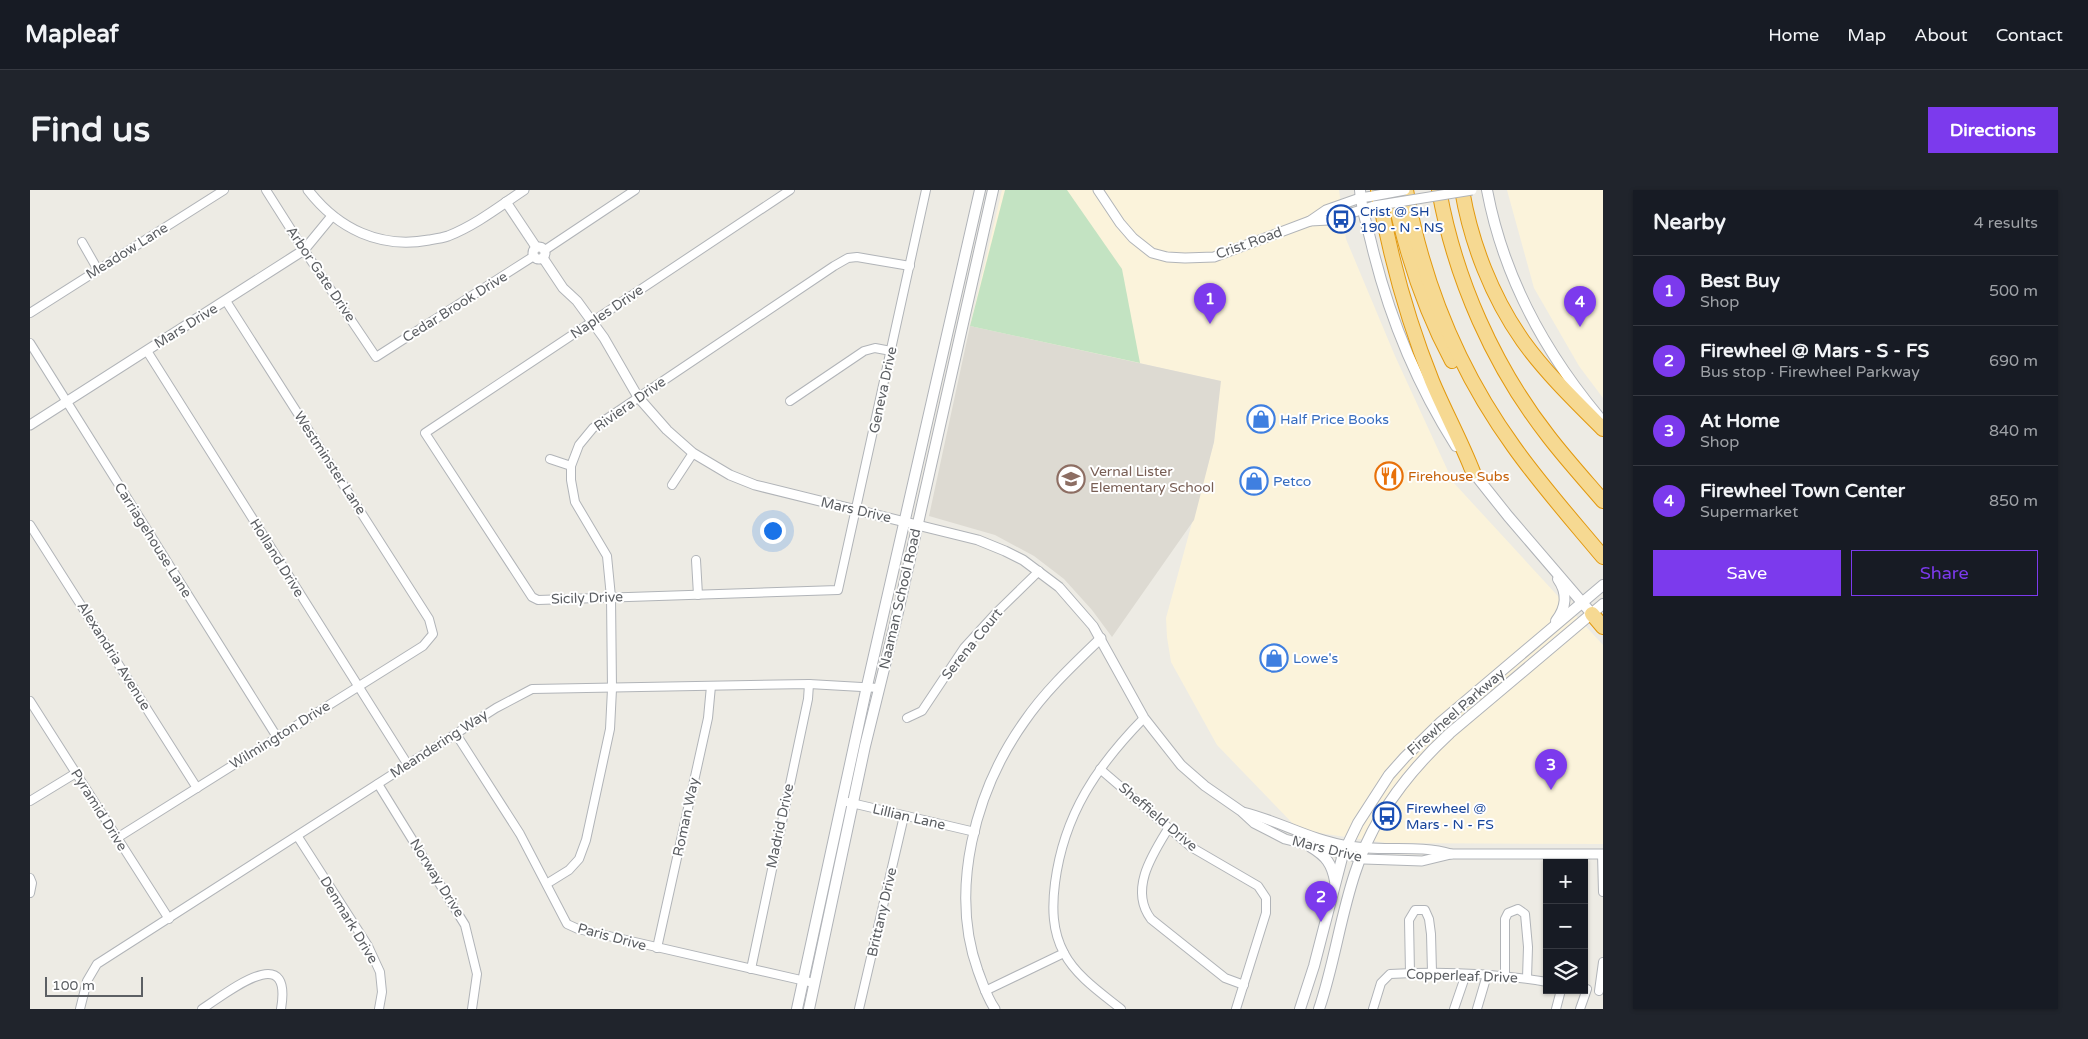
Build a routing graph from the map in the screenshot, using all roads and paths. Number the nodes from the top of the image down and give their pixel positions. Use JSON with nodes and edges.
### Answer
{"nodes":[{"id":1,"x":224,"y":190,"type":"edge"},
{"id":2,"x":266,"y":190,"type":"edge"},
{"id":3,"x":308,"y":190,"type":"edge"},
{"id":4,"x":524,"y":190,"type":"edge"},
{"id":5,"x":635,"y":190,"type":"edge"},
{"id":6,"x":790,"y":190,"type":"edge"},
{"id":7,"x":926,"y":190,"type":"edge"},
{"id":8,"x":980,"y":190,"type":"edge"},
{"id":9,"x":993,"y":190,"type":"edge"},
{"id":10,"x":1098,"y":190,"type":"edge"},
{"id":11,"x":1393,"y":190,"type":"edge"},
{"id":12,"x":1406,"y":190,"type":"edge"},
{"id":13,"x":1440,"y":190,"type":"edge"},
{"id":14,"x":1462,"y":190,"type":"edge"},
{"id":15,"x":1472,"y":190,"type":"edge"},
{"id":16,"x":1487,"y":190,"type":"edge"},
{"id":17,"x":1375,"y":193,"type":"edge"},
{"id":18,"x":1360,"y":194,"type":"edge"},
{"id":19,"x":506,"y":202,"type":"junction"},
{"id":20,"x":1363,"y":209,"type":"junction"},
{"id":21,"x":332,"y":216,"type":"junction"},
{"id":22,"x":1310,"y":221,"type":"junction"},
{"id":23,"x":82,"y":242,"type":"dead end"},
{"id":24,"x":304,"y":250,"type":"junction"},
{"id":25,"x":540,"y":253,"type":"junction"},
{"id":26,"x":910,"y":266,"type":"junction"},
{"id":27,"x":98,"y":270,"type":"junction"},
{"id":28,"x":226,"y":301,"type":"junction"},
{"id":29,"x":30,"y":313,"type":"edge"},
{"id":30,"x":592,"y":322,"type":"junction"},
{"id":31,"x":30,"y":343,"type":"edge"},
{"id":32,"x":147,"y":351,"type":"junction"},
{"id":33,"x":891,"y":351,"type":"junction"},
{"id":34,"x":376,"y":357,"type":"joint"},
{"id":35,"x":638,"y":397,"type":"junction"},
{"id":36,"x":790,"y":401,"type":"dead end"},
{"id":37,"x":67,"y":402,"type":"junction"},
{"id":38,"x":1603,"y":422,"type":"edge"},
{"id":39,"x":30,"y":425,"type":"edge"},
{"id":40,"x":1603,"y":428,"type":"edge"},
{"id":41,"x":425,"y":433,"type":"joint"},
{"id":42,"x":1507,"y":437,"type":"junction"},
{"id":43,"x":694,"y":453,"type":"junction"},
{"id":44,"x":550,"y":459,"type":"dead end"},
{"id":45,"x":571,"y":466,"type":"junction"},
{"id":46,"x":1473,"y":472,"type":"junction"},
{"id":47,"x":672,"y":485,"type":"dead end"},
{"id":48,"x":1603,"y":501,"type":"edge"},
{"id":49,"x":856,"y":510,"type":"junction"},
{"id":50,"x":905,"y":521,"type":"junction"},
{"id":51,"x":30,"y":525,"type":"edge"},
{"id":52,"x":918,"y":525,"type":"junction"},
{"id":53,"x":1530,"y":540,"type":"junction"},
{"id":54,"x":1603,"y":557,"type":"edge"},
{"id":55,"x":696,"y":560,"type":"dead end"},
{"id":56,"x":1039,"y":571,"type":"junction"},
{"id":57,"x":1603,"y":585,"type":"edge"},
{"id":58,"x":838,"y":590,"type":"joint"},
{"id":59,"x":698,"y":596,"type":"junction"},
{"id":60,"x":611,"y":597,"type":"junction"},
{"id":61,"x":1583,"y":602,"type":"junction"},
{"id":62,"x":1603,"y":604,"type":"edge"},
{"id":63,"x":1592,"y":614,"type":"junction"},
{"id":64,"x":432,"y":626,"type":"joint"},
{"id":65,"x":1603,"y":627,"type":"edge"},
{"id":66,"x":1547,"y":632,"type":"junction"},
{"id":67,"x":1101,"y":638,"type":"junction"},
{"id":68,"x":809,"y":684,"type":"junction"},
{"id":69,"x":358,"y":686,"type":"junction"},
{"id":70,"x":711,"y":686,"type":"junction"},
{"id":71,"x":867,"y":686,"type":"junction"},
{"id":72,"x":879,"y":688,"type":"junction"},
{"id":73,"x":612,"y":689,"type":"junction"},
{"id":74,"x":30,"y":701,"type":"edge"},
{"id":75,"x":907,"y":718,"type":"dead end"},
{"id":76,"x":1144,"y":718,"type":"junction"},
{"id":77,"x":456,"y":734,"type":"junction"},
{"id":78,"x":1427,"y":734,"type":"junction"},
{"id":79,"x":277,"y":737,"type":"junction"},
{"id":80,"x":1436,"y":746,"type":"junction"},
{"id":81,"x":408,"y":765,"type":"junction"},
{"id":82,"x":1100,"y":769,"type":"junction"},
{"id":83,"x":76,"y":773,"type":"junction"},
{"id":84,"x":378,"y":784,"type":"junction"},
{"id":85,"x":197,"y":788,"type":"junction"},
{"id":86,"x":842,"y":801,"type":"junction"},
{"id":87,"x":30,"y":802,"type":"edge"},
{"id":88,"x":854,"y":804,"type":"junction"},
{"id":89,"x":1241,"y":811,"type":"junction"},
{"id":90,"x":904,"y":816,"type":"junction"},
{"id":91,"x":1168,"y":829,"type":"junction"},
{"id":92,"x":975,"y":832,"type":"junction"},
{"id":93,"x":298,"y":837,"type":"junction"},
{"id":94,"x":117,"y":838,"type":"junction"},
{"id":95,"x":1312,"y":847,"type":"junction"},
{"id":96,"x":1345,"y":850,"type":"junction"},
{"id":97,"x":1362,"y":853,"type":"junction"},
{"id":98,"x":1603,"y":854,"type":"edge"},
{"id":99,"x":30,"y":878,"type":"edge"},
{"id":100,"x":548,"y":883,"type":"junction"},
{"id":101,"x":1336,"y":884,"type":"junction"},
{"id":102,"x":31,"y":891,"type":"edge"},
{"id":103,"x":1603,"y":892,"type":"edge"},
{"id":104,"x":169,"y":919,"type":"junction"},
{"id":105,"x":657,"y":948,"type":"junction"},
{"id":106,"x":1064,"y":953,"type":"junction"},
{"id":107,"x":1603,"y":962,"type":"edge"},
{"id":108,"x":750,"y":969,"type":"junction"},
{"id":109,"x":1432,"y":972,"type":"junction"},
{"id":110,"x":1410,"y":973,"type":"junction"},
{"id":111,"x":1466,"y":974,"type":"junction"},
{"id":112,"x":1488,"y":975,"type":"junction"},
{"id":113,"x":1506,"y":976,"type":"junction"},
{"id":114,"x":1527,"y":978,"type":"junction"},
{"id":115,"x":803,"y":980,"type":"junction"},
{"id":116,"x":1543,"y":981,"type":"edge"},
{"id":117,"x":814,"y":982,"type":"junction"},
{"id":118,"x":1244,"y":985,"type":"junction"},
{"id":119,"x":1588,"y":989,"type":"edge"},
{"id":120,"x":985,"y":990,"type":"junction"},
{"id":121,"x":1601,"y":991,"type":"edge"},
{"id":122,"x":1560,"y":994,"type":"edge"},
{"id":123,"x":1584,"y":994,"type":"edge"},
{"id":124,"x":80,"y":1009,"type":"edge"},
{"id":125,"x":202,"y":1009,"type":"edge"},
{"id":126,"x":281,"y":1009,"type":"edge"},
{"id":127,"x":379,"y":1009,"type":"edge"},
{"id":128,"x":472,"y":1009,"type":"edge"},
{"id":129,"x":797,"y":1009,"type":"edge"},
{"id":130,"x":808,"y":1009,"type":"edge"},
{"id":131,"x":859,"y":1009,"type":"edge"},
{"id":132,"x":995,"y":1009,"type":"edge"},
{"id":133,"x":1121,"y":1009,"type":"edge"},
{"id":134,"x":1236,"y":1009,"type":"edge"},
{"id":135,"x":1300,"y":1009,"type":"edge"},
{"id":136,"x":1319,"y":1009,"type":"edge"},
{"id":137,"x":1372,"y":1009,"type":"edge"},
{"id":138,"x":1454,"y":1009,"type":"edge"},
{"id":139,"x":1477,"y":1009,"type":"edge"},
{"id":140,"x":1556,"y":1009,"type":"edge"},
{"id":141,"x":1580,"y":1009,"type":"edge"}],
"edges":[{"from":1,"to":27,"type":"street","name":"Meadow Lane"},
{"from":2,"to":24,"type":"street","name":"Arbor Gate Drive"},
{"from":3,"to":21,"type":"street"},
{"from":4,"to":19,"type":"street"},
{"from":5,"to":25,"type":"street","name":"Cedar Brook Drive"},
{"from":6,"to":30,"type":"street","name":"Naples Drive"},
{"from":7,"to":26,"type":"street","name":"Geneva Drive"},
{"from":8,"to":50,"type":"main road","name":"Naaman School Road"},
{"from":9,"to":52,"type":"main road","name":"Naaman School Road"},
{"from":10,"to":22,"type":"street","name":"Crist Road"},
{"from":11,"to":42,"type":"highway"},
{"from":12,"to":17,"type":"street","name":"Crist Road","bridge":true},
{"from":12,"to":42,"type":"highway"},
{"from":13,"to":48,"type":"highway"},
{"from":14,"to":40,"type":"highway"},
{"from":15,"to":20,"type":"street","name":"Crist Road","bridge":true},
{"from":16,"to":38,"type":"main road"},
{"from":17,"to":18,"type":"street","name":"Crist Road"},
{"from":17,"to":46,"type":"highway"},
{"from":18,"to":20,"type":"main road"},
{"from":18,"to":22,"type":"street","name":"Crist Road"},
{"from":19,"to":21,"type":"street"},
{"from":19,"to":25,"type":"street","name":"Mars Drive"},
{"from":20,"to":22,"type":"street","name":"Crist Road"},
{"from":20,"to":46,"type":"main road"},
{"from":21,"to":24,"type":"street","name":"Mars Drive"},
{"from":23,"to":27,"type":"street"},
{"from":24,"to":28,"type":"street","name":"Mars Drive"},
{"from":24,"to":34,"type":"street","name":"Arbor Gate Drive"},
{"from":25,"to":30,"type":"street","name":"Mars Drive"},
{"from":25,"to":34,"type":"street","name":"Cedar Brook Drive"},
{"from":26,"to":33,"type":"street","name":"Geneva Drive"},
{"from":26,"to":35,"type":"street","name":"Riviera Drive"},
{"from":27,"to":29,"type":"street","name":"Meadow Lane"},
{"from":28,"to":32,"type":"street","name":"Mars Drive"},
{"from":28,"to":64,"type":"street","name":"Westminster Lane"},
{"from":30,"to":35,"type":"street","name":"Mars Drive"},
{"from":30,"to":41,"type":"street","name":"Naples Drive"},
{"from":31,"to":37,"type":"street","name":"Carriagehouse Lane"},
{"from":32,"to":37,"type":"street","name":"Mars Drive"},
{"from":32,"to":69,"type":"street","name":"Holland Drive"},
{"from":33,"to":36,"type":"street"},
{"from":33,"to":49,"type":"street","name":"Geneva Drive"},
{"from":35,"to":43,"type":"street","name":"Mars Drive"},
{"from":35,"to":45,"type":"street","name":"Riviera Drive"},
{"from":37,"to":39,"type":"street","name":"Mars Drive"},
{"from":37,"to":79,"type":"street","name":"Carriagehouse Lane"},
{"from":41,"to":60,"type":"street","name":"Sicily Drive"},
{"from":42,"to":54,"type":"highway"},
{"from":43,"to":47,"type":"street"},
{"from":43,"to":49,"type":"street","name":"Mars Drive"},
{"from":44,"to":45,"type":"street"},
{"from":45,"to":60,"type":"street","name":"Riviera Drive"},
{"from":46,"to":53,"type":"main road"},
{"from":49,"to":50,"type":"street","name":"Mars Drive"},
{"from":49,"to":58,"type":"street","name":"Geneva Drive"},
{"from":50,"to":52,"type":"street","name":"Mars Drive"},
{"from":50,"to":71,"type":"main road","name":"Naaman School Road"},
{"from":51,"to":85,"type":"street","name":"Alexandria Avenue"},
{"from":52,"to":56,"type":"street","name":"Mars Drive"},
{"from":52,"to":72,"type":"main road","name":"Naaman School Road"},
{"from":53,"to":61,"type":"main road"},
{"from":53,"to":66,"type":"main road"},
{"from":55,"to":59,"type":"street"},
{"from":56,"to":67,"type":"street","name":"Mars Drive"},
{"from":56,"to":75,"type":"street","name":"Serena Court"},
{"from":57,"to":61,"type":"main road","name":"Firewheel Parkway"},
{"from":58,"to":59,"type":"street","name":"Sicily Drive"},
{"from":59,"to":60,"type":"street","name":"Sicily Drive"},
{"from":60,"to":73,"type":"street","name":"Riviera Drive"},
{"from":61,"to":63,"type":"main road"},
{"from":61,"to":66,"type":"main road","name":"Firewheel Parkway"},
{"from":62,"to":63,"type":"main road","name":"Firewheel Parkway"},
{"from":63,"to":65,"type":"highway"},
{"from":63,"to":80,"type":"main road","name":"Firewheel Parkway"},
{"from":64,"to":69,"type":"street","name":"Wilmington Drive"},
{"from":66,"to":78,"type":"main road","name":"Firewheel Parkway"},
{"from":67,"to":76,"type":"street","name":"Mars Drive"},
{"from":67,"to":92,"type":"street"},
{"from":68,"to":70,"type":"street","name":"Meandering Way"},
{"from":68,"to":71,"type":"street","name":"Meandering Way"},
{"from":68,"to":108,"type":"street","name":"Madrid Drive"},
{"from":69,"to":79,"type":"street","name":"Wilmington Drive"},
{"from":69,"to":81,"type":"street","name":"Holland Drive"},
{"from":70,"to":73,"type":"street","name":"Meandering Way"},
{"from":70,"to":105,"type":"street","name":"Roman Way"},
{"from":71,"to":72,"type":"street","name":"Meandering Way"},
{"from":71,"to":86,"type":"main road","name":"Naaman School Road"},
{"from":72,"to":88,"type":"main road","name":"Naaman School Road"},
{"from":73,"to":77,"type":"street","name":"Meandering Way"},
{"from":73,"to":100,"type":"street","name":"Riviera Drive"},
{"from":74,"to":83,"type":"street","name":"Pyramid Drive"},
{"from":76,"to":82,"type":"street"},
{"from":76,"to":89,"type":"street","name":"Mars Drive"},
{"from":77,"to":81,"type":"street","name":"Meandering Way"},
{"from":77,"to":100,"type":"street","name":"Paris Drive"},
{"from":78,"to":80,"type":"main road"},
{"from":78,"to":96,"type":"main road","name":"Firewheel Parkway"},
{"from":79,"to":85,"type":"street","name":"Wilmington Drive"},
{"from":80,"to":97,"type":"main road","name":"Firewheel Parkway"},
{"from":81,"to":84,"type":"street","name":"Meandering Way"},
{"from":82,"to":91,"type":"street","name":"Sheffield Drive"},
{"from":82,"to":106,"type":"street"},
{"from":83,"to":87,"type":"street"},
{"from":83,"to":94,"type":"street","name":"Pyramid Drive"},
{"from":84,"to":93,"type":"street","name":"Meandering Way"},
{"from":84,"to":128,"type":"street","name":"Norway Drive"},
{"from":85,"to":94,"type":"street","name":"Wilmington Drive"},
{"from":86,"to":88,"type":"street","name":"Lillian Lane"},
{"from":86,"to":115,"type":"main road","name":"Naaman School Road"},
{"from":88,"to":90,"type":"street","name":"Lillian Lane"},
{"from":88,"to":117,"type":"main road","name":"Naaman School Road"},
{"from":89,"to":95,"type":"street","name":"Mars Drive"},
{"from":89,"to":96,"type":"street","name":"Mars Drive"},
{"from":90,"to":92,"type":"street","name":"Lillian Lane"},
{"from":90,"to":131,"type":"street","name":"Brittany Drive"},
{"from":91,"to":118,"type":"street","name":"Sheffield Drive"},
{"from":91,"to":118,"type":"street"},
{"from":92,"to":120,"type":"street"},
{"from":93,"to":104,"type":"street","name":"Meandering Way"},
{"from":93,"to":127,"type":"street","name":"Denmark Drive"},
{"from":94,"to":104,"type":"street","name":"Pyramid Drive"},
{"from":95,"to":96,"type":"street","name":"Mars Drive"},
{"from":95,"to":101,"type":"main road"},
{"from":96,"to":97,"type":"street","name":"Mars Drive"},
{"from":96,"to":101,"type":"main road","name":"Firewheel Parkway"},
{"from":97,"to":98,"type":"street","name":"Mars Drive"},
{"from":97,"to":136,"type":"main road","name":"Firewheel Parkway"},
{"from":98,"to":103,"type":"street"},
{"from":99,"to":102,"type":"street"},
{"from":100,"to":105,"type":"street","name":"Paris Drive"},
{"from":101,"to":135,"type":"main road","name":"Firewheel Parkway"},
{"from":104,"to":124,"type":"street","name":"Meandering Way"},
{"from":105,"to":108,"type":"street","name":"Paris Drive"},
{"from":106,"to":120,"type":"street"},
{"from":106,"to":133,"type":"street"},
{"from":107,"to":121,"type":"street"},
{"from":108,"to":115,"type":"street","name":"Paris Drive"},
{"from":109,"to":110,"type":"street","name":"Copperleaf Drive"},
{"from":109,"to":110,"type":"street"},
{"from":109,"to":111,"type":"street","name":"Copperleaf Drive"},
{"from":110,"to":137,"type":"street","name":"Copperleaf Drive"},
{"from":111,"to":112,"type":"street","name":"Copperleaf Drive"},
{"from":111,"to":138,"type":"street"},
{"from":112,"to":113,"type":"street","name":"Copperleaf Drive"},
{"from":112,"to":139,"type":"street"},
{"from":113,"to":114,"type":"street","name":"Copperleaf Drive"},
{"from":113,"to":114,"type":"street"},
{"from":114,"to":116,"type":"street","name":"Copperleaf Drive"},
{"from":115,"to":117,"type":"street","name":"Paris Drive"},
{"from":115,"to":129,"type":"main road","name":"Naaman School Road"},
{"from":117,"to":130,"type":"main road","name":"Naaman School Road"},
{"from":118,"to":134,"type":"street"},
{"from":119,"to":121,"type":"street"},
{"from":120,"to":132,"type":"street"},
{"from":122,"to":140,"type":"street"},
{"from":123,"to":141,"type":"street"},
{"from":125,"to":126,"type":"street"}]}
